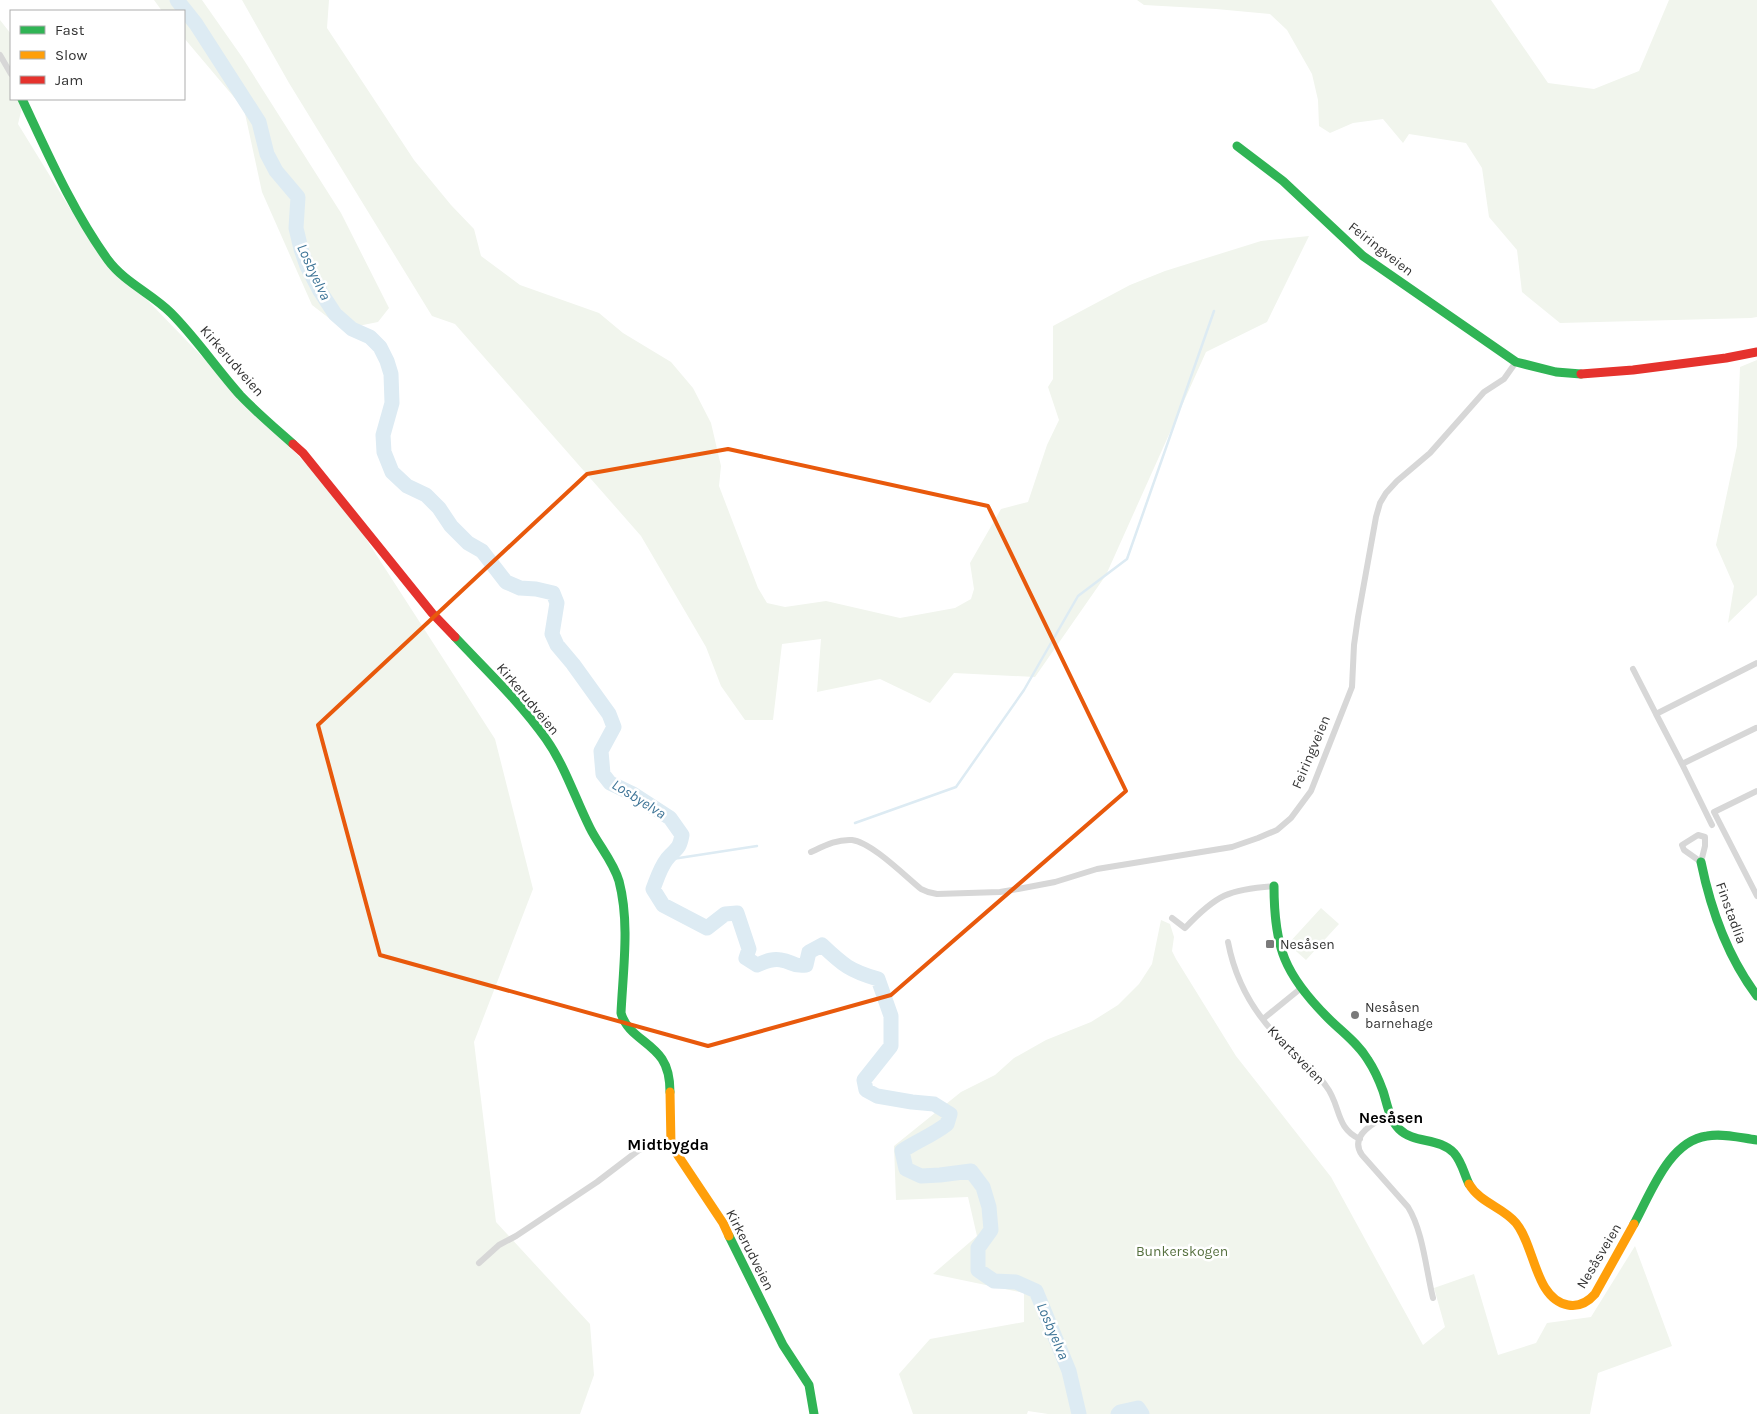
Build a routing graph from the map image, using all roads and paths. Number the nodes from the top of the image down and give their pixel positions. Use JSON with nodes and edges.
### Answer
{"nodes":[{"id":1,"x":0,"y":55,"type":"edge"},
{"id":2,"x":10,"y":72,"type":"edge"},
{"id":3,"x":22,"y":100,"type":"edge"},
{"id":4,"x":1238,"y":146,"type":"dead end"},
{"id":5,"x":1757,"y":352,"type":"edge"},
{"id":6,"x":1516,"y":362,"type":"junction"},
{"id":7,"x":1757,"y":663,"type":"edge"},
{"id":8,"x":1632,"y":669,"type":"dead end"},
{"id":9,"x":1656,"y":714,"type":"junction"},
{"id":10,"x":1756,"y":728,"type":"edge"},
{"id":11,"x":1682,"y":764,"type":"junction"},
{"id":12,"x":1757,"y":791,"type":"edge"},
{"id":13,"x":1716,"y":817,"type":"junction"},
{"id":14,"x":1712,"y":825,"type":"junction"},
{"id":15,"x":1705,"y":837,"type":"junction"},
{"id":16,"x":811,"y":852,"type":"dead end"},
{"id":17,"x":1701,"y":862,"type":"junction"},
{"id":18,"x":1274,"y":886,"type":"joint"},
{"id":19,"x":1757,"y":896,"type":"edge"},
{"id":20,"x":1172,"y":918,"type":"dead end"},
{"id":21,"x":1228,"y":942,"type":"dead end"},
{"id":22,"x":1300,"y":989,"type":"junction"},
{"id":23,"x":1757,"y":996,"type":"edge"},
{"id":24,"x":1263,"y":1019,"type":"junction"},
{"id":25,"x":1391,"y":1115,"type":"junction"},
{"id":26,"x":1360,"y":1138,"type":"junction"},
{"id":27,"x":1757,"y":1140,"type":"edge"},
{"id":28,"x":671,"y":1145,"type":"junction"},
{"id":29,"x":479,"y":1262,"type":"dead end"},
{"id":30,"x":1433,"y":1298,"type":"dead end"},
{"id":31,"x":814,"y":1414,"type":"edge"}],
"edges":[{"from":1,"to":2,"type":"street"},
{"from":3,"to":28,"type":"street","name":"Kirkerudveien"},
{"from":4,"to":6,"type":"street","name":"Feiringveien"},
{"from":5,"to":6,"type":"street","name":"Feiringveien"},
{"from":6,"to":16,"type":"street","name":"Feiringveien"},
{"from":7,"to":9,"type":"street"},
{"from":8,"to":9,"type":"street"},
{"from":9,"to":11,"type":"street"},
{"from":10,"to":11,"type":"street"},
{"from":11,"to":14,"type":"street"},
{"from":12,"to":13,"type":"street"},
{"from":13,"to":14,"type":"street"},
{"from":13,"to":19,"type":"street"},
{"from":14,"to":15,"type":"street"},
{"from":15,"to":17,"type":"street","name":"Finstadlia"},
{"from":15,"to":17,"type":"street"},
{"from":17,"to":23,"type":"street","name":"Finstadlia"},
{"from":18,"to":20,"type":"street"},
{"from":18,"to":22,"type":"street","name":"Nesåsveien"},
{"from":21,"to":24,"type":"street","name":"Kvartsveien"},
{"from":22,"to":24,"type":"street","name":"Kvartsveien"},
{"from":22,"to":25,"type":"street","name":"Nesåsveien"},
{"from":24,"to":26,"type":"street","name":"Kvartsveien"},
{"from":25,"to":26,"type":"street"},
{"from":25,"to":27,"type":"street","name":"Nesåsveien"},
{"from":26,"to":30,"type":"street"},
{"from":28,"to":29,"type":"street"},
{"from":28,"to":31,"type":"street","name":"Kirkerudveien"}]}
